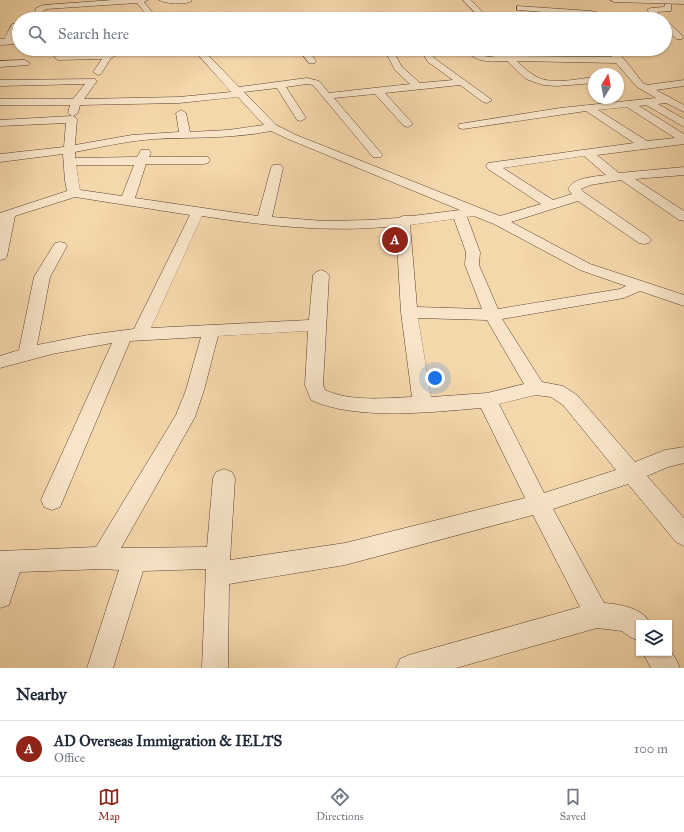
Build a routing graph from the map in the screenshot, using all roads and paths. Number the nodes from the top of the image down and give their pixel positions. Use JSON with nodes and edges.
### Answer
{"nodes":[{"id":1,"x":139,"y":0,"type":"edge"},
{"id":2,"x":144,"y":0,"type":"edge"},
{"id":3,"x":163,"y":0,"type":"edge"},
{"id":4,"x":467,"y":0,"type":"edge"},
{"id":5,"x":535,"y":0,"type":"edge"},
{"id":6,"x":614,"y":0,"type":"edge"},
{"id":7,"x":658,"y":0,"type":"edge"},
{"id":8,"x":188,"y":1,"type":"dead end"},
{"id":9,"x":73,"y":2,"type":"edge"},
{"id":10,"x":684,"y":2,"type":"edge"},
{"id":11,"x":520,"y":8,"type":"dead end"},
{"id":12,"x":538,"y":8,"type":"junction"},
{"id":13,"x":373,"y":9,"type":"dead end"},
{"id":14,"x":570,"y":10,"type":"joint"},
{"id":15,"x":39,"y":12,"type":"edge"},
{"id":16,"x":148,"y":12,"type":"edge"},
{"id":17,"x":376,"y":12,"type":"edge"},
{"id":18,"x":478,"y":12,"type":"edge"},
{"id":19,"x":603,"y":12,"type":"edge"},
{"id":20,"x":653,"y":12,"type":"edge"},
{"id":21,"x":672,"y":29,"type":"edge"},
{"id":22,"x":12,"y":30,"type":"edge"},
{"id":23,"x":672,"y":36,"type":"edge"},
{"id":24,"x":682,"y":37,"type":"edge"},
{"id":25,"x":4,"y":42,"type":"edge"},
{"id":26,"x":108,"y":56,"type":"joint"},
{"id":27,"x":204,"y":56,"type":"edge"},
{"id":28,"x":308,"y":56,"type":"edge"},
{"id":29,"x":392,"y":56,"type":"edge"},
{"id":30,"x":428,"y":56,"type":"edge"},
{"id":31,"x":478,"y":56,"type":"edge"},
{"id":32,"x":506,"y":56,"type":"edge"},
{"id":33,"x":616,"y":56,"type":"edge"},
{"id":34,"x":58,"y":57,"type":"dead end"},
{"id":35,"x":510,"y":59,"type":"junction"},
{"id":36,"x":620,"y":60,"type":"junction"},
{"id":37,"x":312,"y":61,"type":"dead end"},
{"id":38,"x":25,"y":63,"type":"dead end"},
{"id":39,"x":0,"y":64,"type":"edge"},
{"id":40,"x":98,"y":72,"type":"junction"},
{"id":41,"x":0,"y":76,"type":"edge"},
{"id":42,"x":588,"y":80,"type":"edge"},
{"id":43,"x":92,"y":81,"type":"junction"},
{"id":44,"x":461,"y":82,"type":"junction"},
{"id":45,"x":0,"y":83,"type":"edge"},
{"id":46,"x":684,"y":83,"type":"edge"},
{"id":47,"x":279,"y":84,"type":"junction"},
{"id":48,"x":418,"y":87,"type":"junction"},
{"id":49,"x":645,"y":88,"type":"junction"},
{"id":50,"x":377,"y":90,"type":"junction"},
{"id":51,"x":237,"y":92,"type":"junction"},
{"id":52,"x":328,"y":96,"type":"junction"},
{"id":53,"x":487,"y":100,"type":"dead end"},
{"id":54,"x":666,"y":100,"type":"junction"},
{"id":55,"x":0,"y":102,"type":"edge"},
{"id":56,"x":12,"y":102,"type":"junction"},
{"id":57,"x":76,"y":102,"type":"junction"},
{"id":58,"x":648,"y":102,"type":"junction"},
{"id":59,"x":629,"y":104,"type":"junction"},
{"id":60,"x":589,"y":109,"type":"junction"},
{"id":61,"x":684,"y":109,"type":"edge"},
{"id":62,"x":181,"y":113,"type":"dead end"},
{"id":63,"x":0,"y":118,"type":"edge"},
{"id":64,"x":302,"y":118,"type":"dead end"},
{"id":65,"x":72,"y":119,"type":"junction"},
{"id":66,"x":0,"y":123,"type":"edge"},
{"id":67,"x":408,"y":124,"type":"dead end"},
{"id":68,"x":684,"y":124,"type":"edge"},
{"id":69,"x":463,"y":126,"type":"dead end"},
{"id":70,"x":272,"y":128,"type":"junction"},
{"id":71,"x":185,"y":135,"type":"junction"},
{"id":72,"x":151,"y":136,"type":"junction"},
{"id":73,"x":684,"y":140,"type":"edge"},
{"id":74,"x":645,"y":145,"type":"junction"},
{"id":75,"x":586,"y":152,"type":"junction"},
{"id":76,"x":377,"y":155,"type":"dead end"},
{"id":77,"x":69,"y":156,"type":"junction"},
{"id":78,"x":0,"y":158,"type":"edge"},
{"id":79,"x":204,"y":160,"type":"dead end"},
{"id":80,"x":142,"y":161,"type":"junction"},
{"id":81,"x":277,"y":168,"type":"dead end"},
{"id":82,"x":684,"y":170,"type":"edge"},
{"id":83,"x":620,"y":177,"type":"junction"},
{"id":84,"x":74,"y":194,"type":"junction"},
{"id":85,"x":580,"y":196,"type":"junction"},
{"id":86,"x":127,"y":201,"type":"junction"},
{"id":87,"x":552,"y":205,"type":"junction"},
{"id":88,"x":678,"y":208,"type":"edge"},
{"id":89,"x":198,"y":211,"type":"junction"},
{"id":90,"x":477,"y":211,"type":"junction"},
{"id":91,"x":458,"y":214,"type":"junction"},
{"id":92,"x":4,"y":216,"type":"edge"},
{"id":93,"x":684,"y":217,"type":"edge"},
{"id":94,"x":264,"y":220,"type":"junction"},
{"id":95,"x":403,"y":220,"type":"junction"},
{"id":96,"x":499,"y":221,"type":"junction"},
{"id":97,"x":644,"y":240,"type":"dead end"},
{"id":98,"x":60,"y":246,"type":"dead end"},
{"id":99,"x":0,"y":256,"type":"edge"},
{"id":100,"x":321,"y":275,"type":"dead end"},
{"id":101,"x":639,"y":286,"type":"junction"},
{"id":102,"x":684,"y":301,"type":"edge"},
{"id":103,"x":409,"y":312,"type":"junction"},
{"id":104,"x":492,"y":315,"type":"junction"},
{"id":105,"x":317,"y":325,"type":"junction"},
{"id":106,"x":211,"y":331,"type":"junction"},
{"id":107,"x":131,"y":336,"type":"junction"},
{"id":108,"x":27,"y":354,"type":"junction"},
{"id":109,"x":0,"y":362,"type":"edge"},
{"id":110,"x":536,"y":388,"type":"junction"},
{"id":111,"x":487,"y":400,"type":"junction"},
{"id":112,"x":423,"y":405,"type":"junction"},
{"id":113,"x":684,"y":455,"type":"edge"},
{"id":114,"x":632,"y":473,"type":"junction"},
{"id":115,"x":224,"y":478,"type":"dead end"},
{"id":116,"x":52,"y":500,"type":"dead end"},
{"id":117,"x":539,"y":504,"type":"junction"},
{"id":118,"x":684,"y":535,"type":"edge"},
{"id":119,"x":103,"y":558,"type":"junction"},
{"id":120,"x":134,"y":560,"type":"junction"},
{"id":121,"x":6,"y":561,"type":"edge"},
{"id":122,"x":218,"y":566,"type":"junction"},
{"id":123,"x":0,"y":596,"type":"edge"},
{"id":124,"x":597,"y":615,"type":"junction"},
{"id":125,"x":636,"y":626,"type":"edge"},
{"id":126,"x":658,"y":656,"type":"edge"},
{"id":127,"x":100,"y":668,"type":"edge"},
{"id":128,"x":215,"y":668,"type":"edge"},
{"id":129,"x":409,"y":668,"type":"edge"},
{"id":130,"x":667,"y":668,"type":"edge"}],
"edges":[{"from":1,"to":2,"type":"street"},
{"from":1,"to":9,"type":"street"},
{"from":1,"to":16,"type":"street"},
{"from":3,"to":8,"type":"street"},
{"from":4,"to":18,"type":"street"},
{"from":5,"to":12,"type":"street"},
{"from":6,"to":7,"type":"street"},
{"from":7,"to":10,"type":"street"},
{"from":7,"to":20,"type":"street"},
{"from":9,"to":15,"type":"street"},
{"from":11,"to":12,"type":"street"},
{"from":12,"to":14,"type":"street"},
{"from":13,"to":17,"type":"street"},
{"from":14,"to":19,"type":"street"},
{"from":21,"to":24,"type":"street"},
{"from":22,"to":25,"type":"street"},
{"from":23,"to":24,"type":"street"},
{"from":26,"to":34,"type":"street"},
{"from":26,"to":40,"type":"street"},
{"from":27,"to":51,"type":"street"},
{"from":28,"to":37,"type":"street"},
{"from":29,"to":48,"type":"street"},
{"from":30,"to":44,"type":"street"},
{"from":31,"to":35,"type":"street"},
{"from":32,"to":35,"type":"street"},
{"from":33,"to":36,"type":"street"},
{"from":35,"to":36,"type":"street"},
{"from":35,"to":42,"type":"street"},
{"from":36,"to":49,"type":"street"},
{"from":38,"to":39,"type":"street"},
{"from":40,"to":41,"type":"street"},
{"from":40,"to":43,"type":"street"},
{"from":43,"to":45,"type":"street"},
{"from":43,"to":57,"type":"street"},
{"from":44,"to":48,"type":"street"},
{"from":44,"to":53,"type":"street"},
{"from":46,"to":49,"type":"street"},
{"from":47,"to":51,"type":"street"},
{"from":47,"to":52,"type":"street"},
{"from":47,"to":64,"type":"street"},
{"from":48,"to":50,"type":"street"},
{"from":49,"to":54,"type":"street"},
{"from":50,"to":52,"type":"street"},
{"from":50,"to":67,"type":"street"},
{"from":51,"to":57,"type":"street"},
{"from":51,"to":70,"type":"street"},
{"from":52,"to":76,"type":"street"},
{"from":54,"to":58,"type":"street"},
{"from":54,"to":61,"type":"street"},
{"from":55,"to":56,"type":"street"},
{"from":56,"to":57,"type":"street"},
{"from":56,"to":63,"type":"street"},
{"from":57,"to":65,"type":"street"},
{"from":58,"to":59,"type":"street"},
{"from":58,"to":68,"type":"street"},
{"from":59,"to":60,"type":"street"},
{"from":59,"to":73,"type":"street"},
{"from":60,"to":69,"type":"street"},
{"from":60,"to":74,"type":"street"},
{"from":62,"to":71,"type":"street"},
{"from":65,"to":66,"type":"street"},
{"from":65,"to":77,"type":"street"},
{"from":70,"to":71,"type":"street"},
{"from":70,"to":90,"type":"street"},
{"from":71,"to":72,"type":"street"},
{"from":72,"to":77,"type":"street"},
{"from":72,"to":80,"type":"street"},
{"from":73,"to":74,"type":"street"},
{"from":74,"to":75,"type":"street"},
{"from":75,"to":83,"type":"street"},
{"from":75,"to":87,"type":"street"},
{"from":77,"to":78,"type":"street"},
{"from":77,"to":80,"type":"street"},
{"from":77,"to":84,"type":"street"},
{"from":79,"to":80,"type":"street"},
{"from":80,"to":86,"type":"street"},
{"from":81,"to":94,"type":"street"},
{"from":82,"to":83,"type":"street"},
{"from":83,"to":85,"type":"street"},
{"from":83,"to":88,"type":"street"},
{"from":84,"to":86,"type":"street"},
{"from":84,"to":92,"type":"street"},
{"from":85,"to":87,"type":"street"},
{"from":85,"to":97,"type":"street"},
{"from":86,"to":89,"type":"street"},
{"from":87,"to":96,"type":"street"},
{"from":88,"to":93,"type":"street"},
{"from":89,"to":94,"type":"street"},
{"from":89,"to":107,"type":"street"},
{"from":90,"to":91,"type":"street"},
{"from":90,"to":96,"type":"street"},
{"from":91,"to":95,"type":"street"},
{"from":91,"to":104,"type":"street"},
{"from":92,"to":99,"type":"street"},
{"from":94,"to":95,"type":"street"},
{"from":95,"to":103,"type":"street"},
{"from":96,"to":101,"type":"street"},
{"from":98,"to":108,"type":"street"},
{"from":100,"to":105,"type":"street"},
{"from":101,"to":102,"type":"street"},
{"from":101,"to":104,"type":"street"},
{"from":103,"to":104,"type":"street"},
{"from":103,"to":112,"type":"street"},
{"from":104,"to":110,"type":"street"},
{"from":105,"to":106,"type":"street"},
{"from":105,"to":112,"type":"street"},
{"from":106,"to":107,"type":"street"},
{"from":106,"to":119,"type":"street"},
{"from":107,"to":108,"type":"street"},
{"from":107,"to":116,"type":"street"},
{"from":108,"to":109,"type":"street"},
{"from":110,"to":111,"type":"street"},
{"from":110,"to":114,"type":"street"},
{"from":111,"to":112,"type":"street"},
{"from":111,"to":117,"type":"street"},
{"from":113,"to":114,"type":"street"},
{"from":114,"to":117,"type":"street"},
{"from":114,"to":118,"type":"street"},
{"from":115,"to":122,"type":"street"},
{"from":117,"to":122,"type":"street"},
{"from":117,"to":124,"type":"street"},
{"from":119,"to":120,"type":"street"},
{"from":119,"to":121,"type":"street"},
{"from":120,"to":122,"type":"street"},
{"from":120,"to":127,"type":"street"},
{"from":121,"to":123,"type":"street"},
{"from":122,"to":128,"type":"street"},
{"from":124,"to":125,"type":"street"},
{"from":124,"to":129,"type":"street"},
{"from":126,"to":130,"type":"street"}]}
